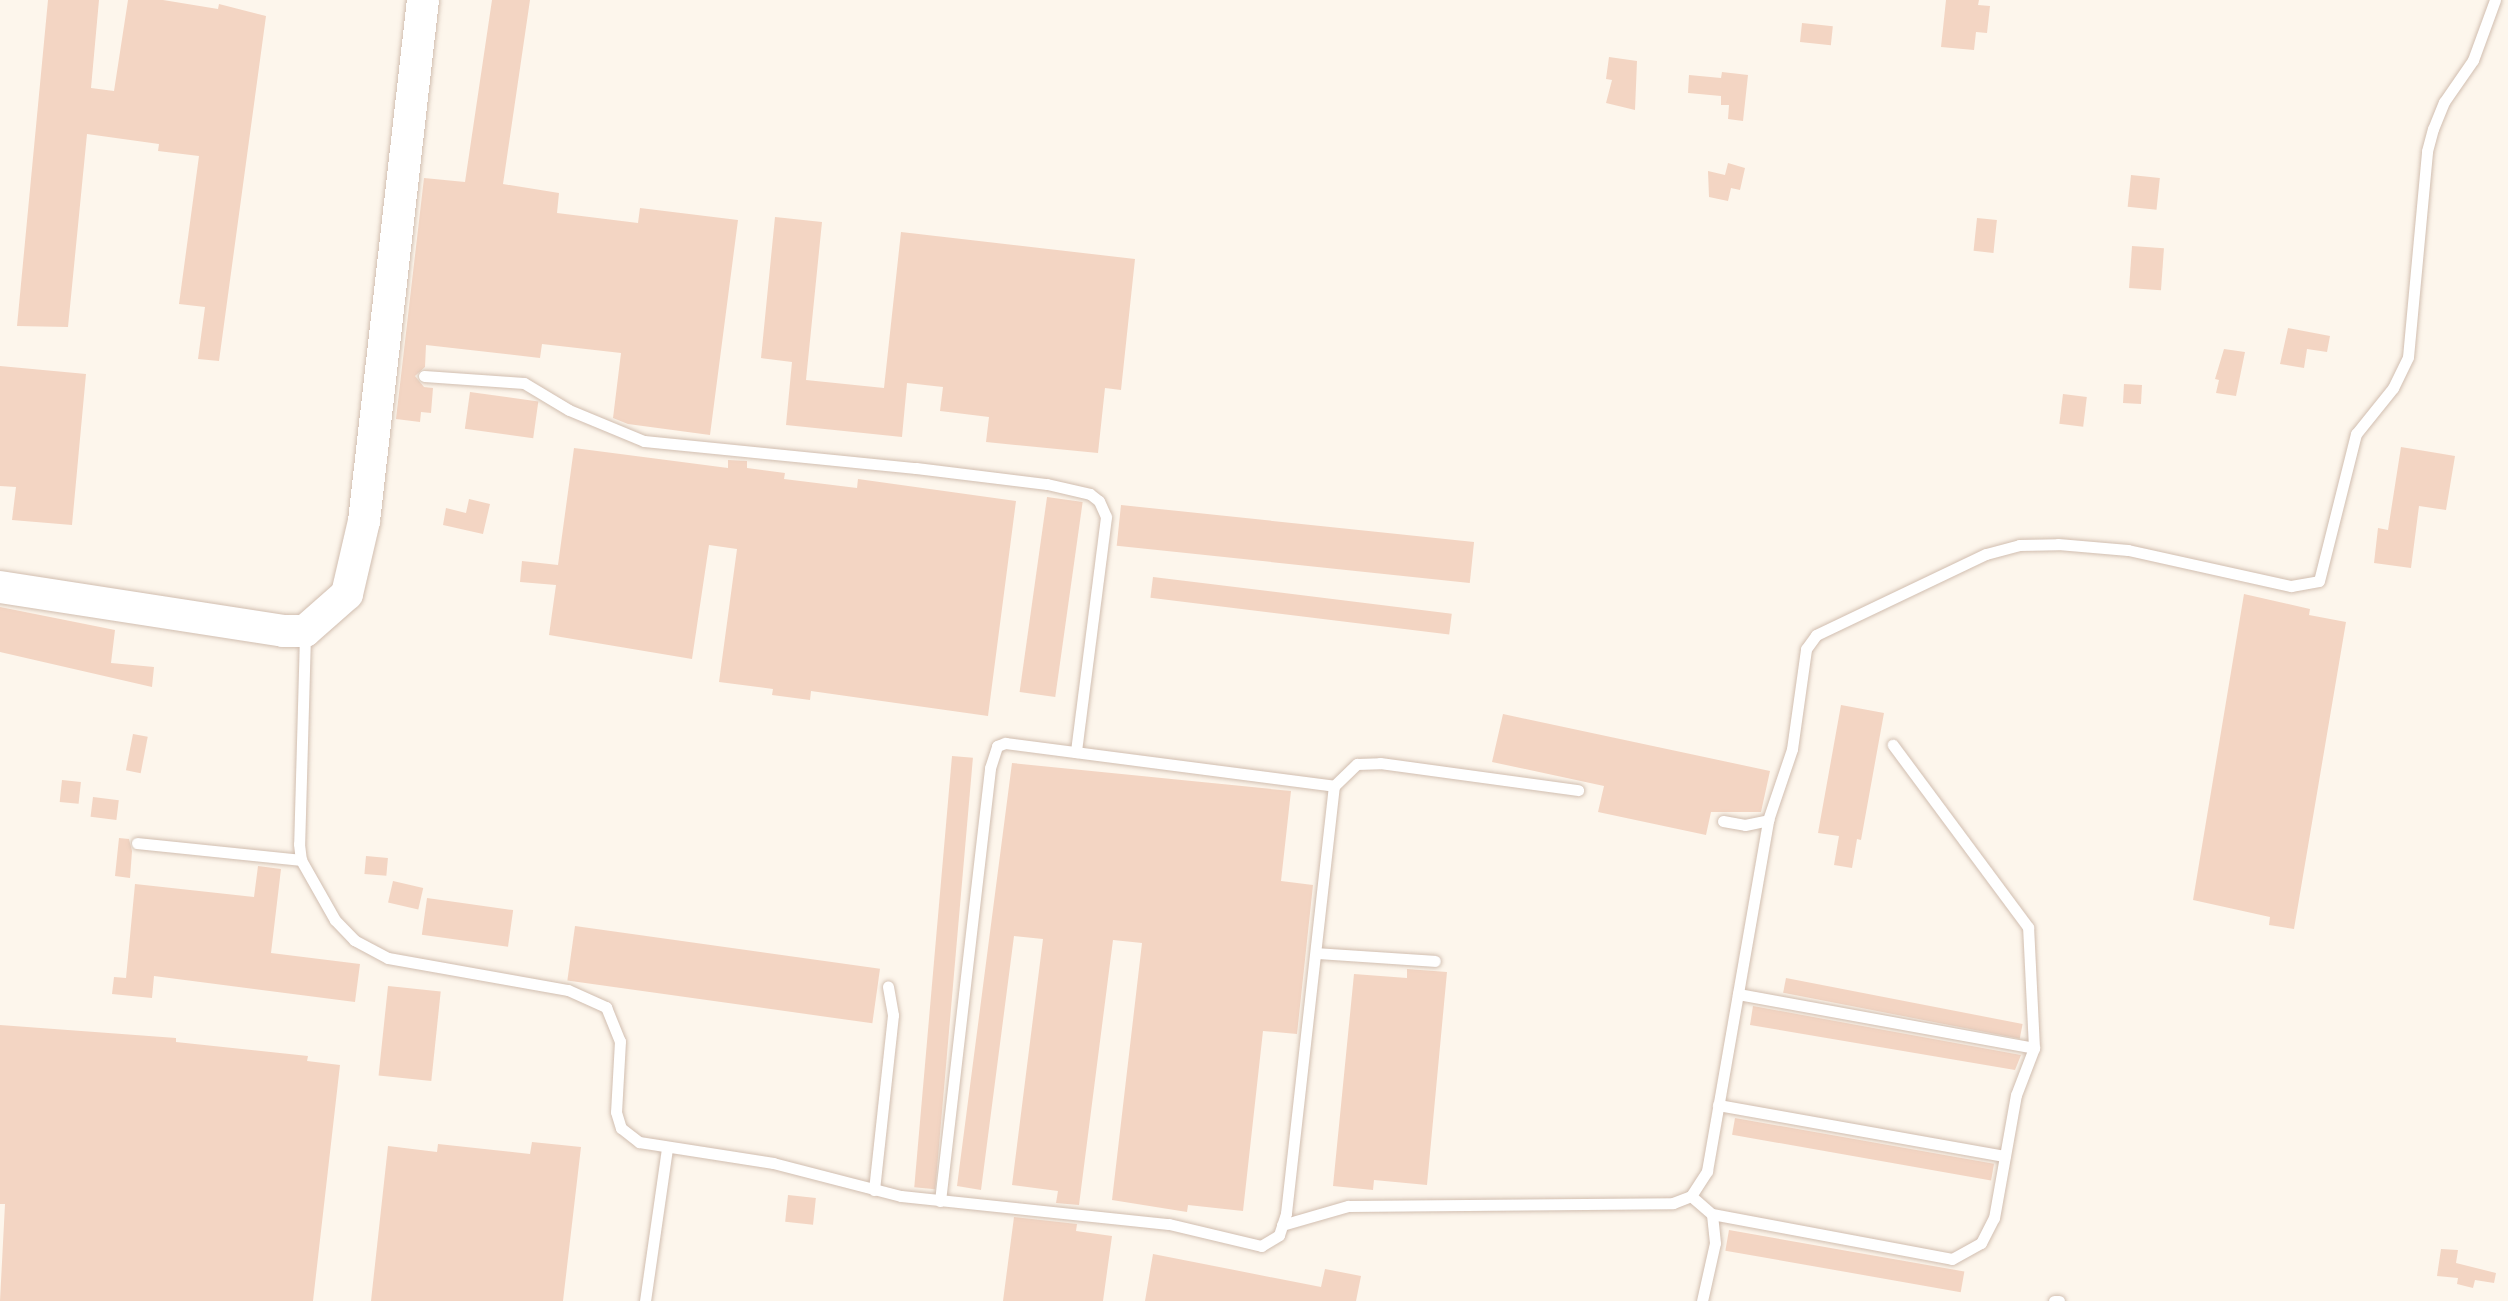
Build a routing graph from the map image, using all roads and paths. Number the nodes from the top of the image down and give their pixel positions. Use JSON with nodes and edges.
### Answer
{"nodes":[{"id":1,"x":423,"y":0,"type":"edge"},
{"id":2,"x":2494,"y":0,"type":"edge"},
{"id":3,"x":424,"y":376,"type":"dead end"},
{"id":4,"x":0,"y":587,"type":"edge"},
{"id":5,"x":305,"y":631,"type":"junction"},
{"id":6,"x":1893,"y":745,"type":"dead end"},
{"id":7,"x":1076,"y":752,"type":"junction"},
{"id":8,"x":1334,"y":786,"type":"junction"},
{"id":9,"x":1578,"y":790,"type":"dead end"},
{"id":10,"x":1768,"y":820,"type":"junction"},
{"id":11,"x":1722,"y":821,"type":"dead end"},
{"id":12,"x":137,"y":843,"type":"dead end"},
{"id":13,"x":302,"y":860,"type":"junction"},
{"id":14,"x":1316,"y":953,"type":"junction"},
{"id":15,"x":1435,"y":960,"type":"dead end"},
{"id":16,"x":888,"y":986,"type":"dead end"},
{"id":17,"x":1738,"y":994,"type":"junction"},
{"id":18,"x":2034,"y":1048,"type":"junction"},
{"id":19,"x":1718,"y":1106,"type":"junction"},
{"id":20,"x":667,"y":1149,"type":"junction"},
{"id":21,"x":2006,"y":1156,"type":"junction"},
{"id":22,"x":874,"y":1190,"type":"junction"},
{"id":23,"x":1691,"y":1196,"type":"junction"},
{"id":24,"x":940,"y":1201,"type":"junction"},
{"id":25,"x":1712,"y":1214,"type":"junction"},
{"id":26,"x":1282,"y":1225,"type":"junction"},
{"id":27,"x":645,"y":1301,"type":"edge"},
{"id":28,"x":1702,"y":1301,"type":"edge"}],
"edges":[{"from":1,"to":5,"type":"street"},
{"from":2,"to":10,"type":"lane"},
{"from":3,"to":7,"type":"lane"},
{"from":4,"to":5,"type":"street"},
{"from":5,"to":13,"type":"lane"},
{"from":6,"to":18,"type":"lane"},
{"from":7,"to":8,"type":"lane"},
{"from":7,"to":24,"type":"lane"},
{"from":8,"to":9,"type":"lane"},
{"from":8,"to":14,"type":"lane"},
{"from":10,"to":11,"type":"lane"},
{"from":10,"to":17,"type":"lane"},
{"from":12,"to":13,"type":"lane"},
{"from":13,"to":20,"type":"lane"},
{"from":14,"to":15,"type":"lane"},
{"from":14,"to":26,"type":"lane"},
{"from":16,"to":22,"type":"lane"},
{"from":17,"to":18,"type":"lane"},
{"from":17,"to":19,"type":"lane"},
{"from":18,"to":21,"type":"lane"},
{"from":19,"to":21,"type":"lane"},
{"from":19,"to":23,"type":"lane"},
{"from":20,"to":22,"type":"lane"},
{"from":20,"to":27,"type":"lane"},
{"from":21,"to":25,"type":"lane"},
{"from":22,"to":24,"type":"lane"},
{"from":23,"to":25,"type":"lane"},
{"from":23,"to":26,"type":"lane"},
{"from":24,"to":26,"type":"lane"},
{"from":25,"to":28,"type":"lane"}]}
